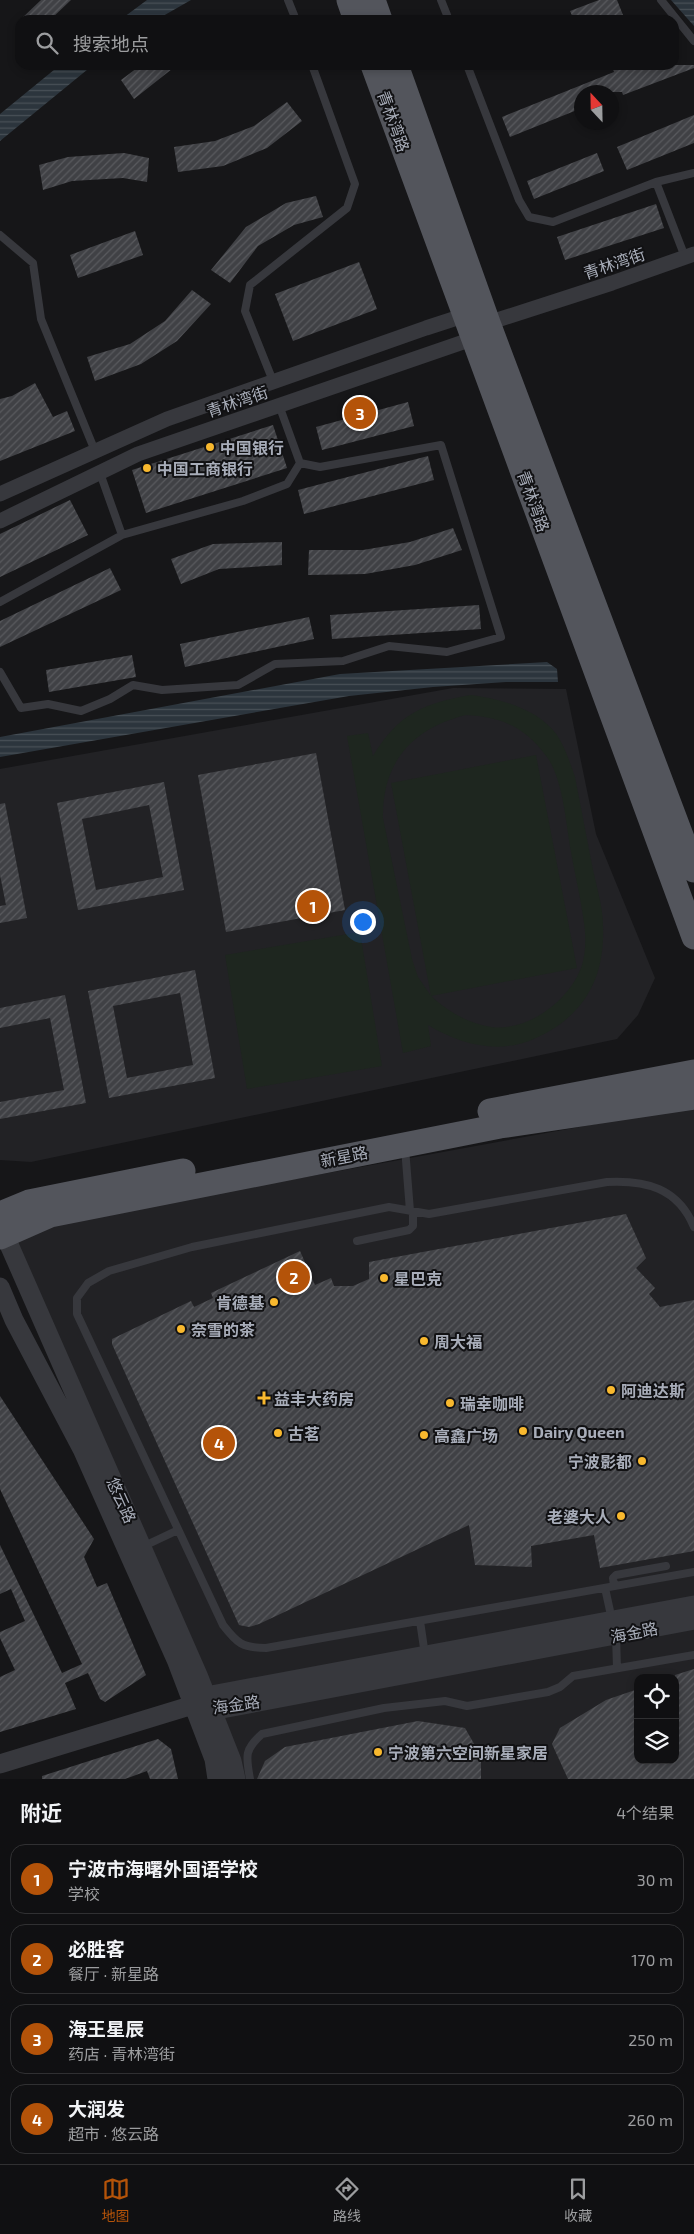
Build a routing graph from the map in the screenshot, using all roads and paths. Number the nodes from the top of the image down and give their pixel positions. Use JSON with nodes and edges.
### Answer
{"nodes":[{"id":1,"x":288,"y":0,"type":"edge"},
{"id":2,"x":349,"y":0,"type":"edge"},
{"id":3,"x":373,"y":0,"type":"edge"},
{"id":4,"x":441,"y":0,"type":"edge"},
{"id":5,"x":661,"y":0,"type":"edge"},
{"id":6,"x":294,"y":15,"type":"edge"},
{"id":7,"x":354,"y":15,"type":"edge"},
{"id":8,"x":378,"y":15,"type":"edge"},
{"id":9,"x":447,"y":15,"type":"edge"},
{"id":10,"x":673,"y":15,"type":"edge"},
{"id":11,"x":679,"y":22,"type":"edge"},
{"id":12,"x":694,"y":41,"type":"edge"},
{"id":13,"x":314,"y":70,"type":"edge"},
{"id":14,"x":375,"y":70,"type":"edge"},
{"id":15,"x":398,"y":70,"type":"edge"},
{"id":16,"x":469,"y":70,"type":"edge"},
{"id":17,"x":694,"y":173,"type":"edge"},
{"id":18,"x":656,"y":182,"type":"junction"},
{"id":19,"x":0,"y":235,"type":"edge"},
{"id":20,"x":690,"y":255,"type":"edge"},
{"id":21,"x":476,"y":325,"type":"junction"},
{"id":22,"x":273,"y":381,"type":"junction"},
{"id":23,"x":279,"y":405,"type":"junction"},
{"id":24,"x":95,"y":451,"type":"junction"},
{"id":25,"x":300,"y":463,"type":"junction"},
{"id":26,"x":100,"y":473,"type":"junction"},
{"id":27,"x":0,"y":494,"type":"edge"},
{"id":28,"x":0,"y":521,"type":"edge"},
{"id":29,"x":122,"y":535,"type":"junction"},
{"id":30,"x":0,"y":602,"type":"edge"},
{"id":31,"x":0,"y":672,"type":"edge"},
{"id":32,"x":694,"y":870,"type":"edge"},
{"id":33,"x":694,"y":937,"type":"edge"},
{"id":34,"x":694,"y":1072,"type":"edge"},
{"id":35,"x":694,"y":1097,"type":"edge"},
{"id":36,"x":404,"y":1145,"type":"junction"},
{"id":37,"x":411,"y":1211,"type":"junction"},
{"id":38,"x":1,"y":1227,"type":"edge"},
{"id":39,"x":694,"y":1227,"type":"edge"},
{"id":40,"x":357,"y":1241,"type":"dead end"},
{"id":41,"x":0,"y":1287,"type":"edge"},
{"id":42,"x":178,"y":1530,"type":"junction"},
{"id":43,"x":142,"y":1547,"type":"junction"},
{"id":44,"x":666,"y":1566,"type":"dead end"},
{"id":45,"x":694,"y":1572,"type":"edge"},
{"id":46,"x":614,"y":1586,"type":"junction"},
{"id":47,"x":605,"y":1588,"type":"junction"},
{"id":48,"x":694,"y":1606,"type":"edge"},
{"id":49,"x":694,"y":1620,"type":"edge"},
{"id":50,"x":420,"y":1621,"type":"junction"},
{"id":51,"x":614,"y":1628,"type":"junction"},
{"id":52,"x":694,"y":1655,"type":"edge"},
{"id":53,"x":425,"y":1656,"type":"junction"},
{"id":54,"x":617,"y":1668,"type":"junction"},
{"id":55,"x":204,"y":1704,"type":"junction"},
{"id":56,"x":0,"y":1764,"type":"edge"},
{"id":57,"x":217,"y":1779,"type":"edge"},
{"id":58,"x":236,"y":1779,"type":"edge"},
{"id":59,"x":250,"y":1779,"type":"edge"}],
"edges":[{"from":1,"to":6,"type":"lane"},
{"from":2,"to":7,"type":"main road"},
{"from":3,"to":8,"type":"main road"},
{"from":4,"to":9,"type":"lane"},
{"from":5,"to":10,"type":"lane"},
{"from":11,"to":12,"type":"lane"},
{"from":13,"to":22,"type":"lane"},
{"from":14,"to":21,"type":"main road","name":"青林湾路"},
{"from":15,"to":21,"type":"main road","name":"青林湾路"},
{"from":16,"to":18,"type":"lane"},
{"from":17,"to":18,"type":"lane"},
{"from":18,"to":20,"type":"lane"},
{"from":19,"to":24,"type":"lane"},
{"from":20,"to":21,"type":"street","name":"青林湾街"},
{"from":21,"to":22,"type":"street","name":"青林湾街"},
{"from":21,"to":23,"type":"street","name":"青林湾街"},
{"from":21,"to":32,"type":"main road","name":"青林湾路"},
{"from":21,"to":33,"type":"main road","name":"青林湾路"},
{"from":22,"to":24,"type":"street","name":"青林湾街"},
{"from":23,"to":25,"type":"lane"},
{"from":23,"to":26,"type":"street","name":"青林湾街"},
{"from":24,"to":27,"type":"street","name":"青林湾街"},
{"from":25,"to":29,"type":"lane"},
{"from":25,"to":31,"type":"lane"},
{"from":26,"to":28,"type":"street","name":"青林湾街"},
{"from":26,"to":29,"type":"lane"},
{"from":29,"to":30,"type":"lane"},
{"from":34,"to":38,"type":"main road","name":"新星路"},
{"from":35,"to":36,"type":"main road","name":"新星路"},
{"from":36,"to":37,"type":"lane"},
{"from":36,"to":38,"type":"main road","name":"新星路"},
{"from":37,"to":39,"type":"lane"},
{"from":37,"to":40,"type":"lane"},
{"from":37,"to":42,"type":"lane"},
{"from":38,"to":43,"type":"street","name":"悠云路"},
{"from":41,"to":55,"type":"street","name":"悠云路"},
{"from":42,"to":43,"type":"lane"},
{"from":42,"to":50,"type":"lane"},
{"from":43,"to":55,"type":"street","name":"悠云路"},
{"from":44,"to":46,"type":"lane"},
{"from":45,"to":46,"type":"lane"},
{"from":46,"to":47,"type":"lane"},
{"from":47,"to":50,"type":"lane"},
{"from":47,"to":51,"type":"lane"},
{"from":48,"to":51,"type":"street","name":"海金路"},
{"from":49,"to":51,"type":"street","name":"海金路"},
{"from":50,"to":53,"type":"lane"},
{"from":51,"to":53,"type":"street","name":"海金路"},
{"from":51,"to":54,"type":"lane"},
{"from":51,"to":55,"type":"street","name":"海金路"},
{"from":52,"to":54,"type":"lane"},
{"from":53,"to":55,"type":"street","name":"海金路"},
{"from":54,"to":59,"type":"lane"},
{"from":55,"to":56,"type":"street"},
{"from":55,"to":57,"type":"street","name":"悠云路"},
{"from":55,"to":58,"type":"street","name":"悠云路"}]}
